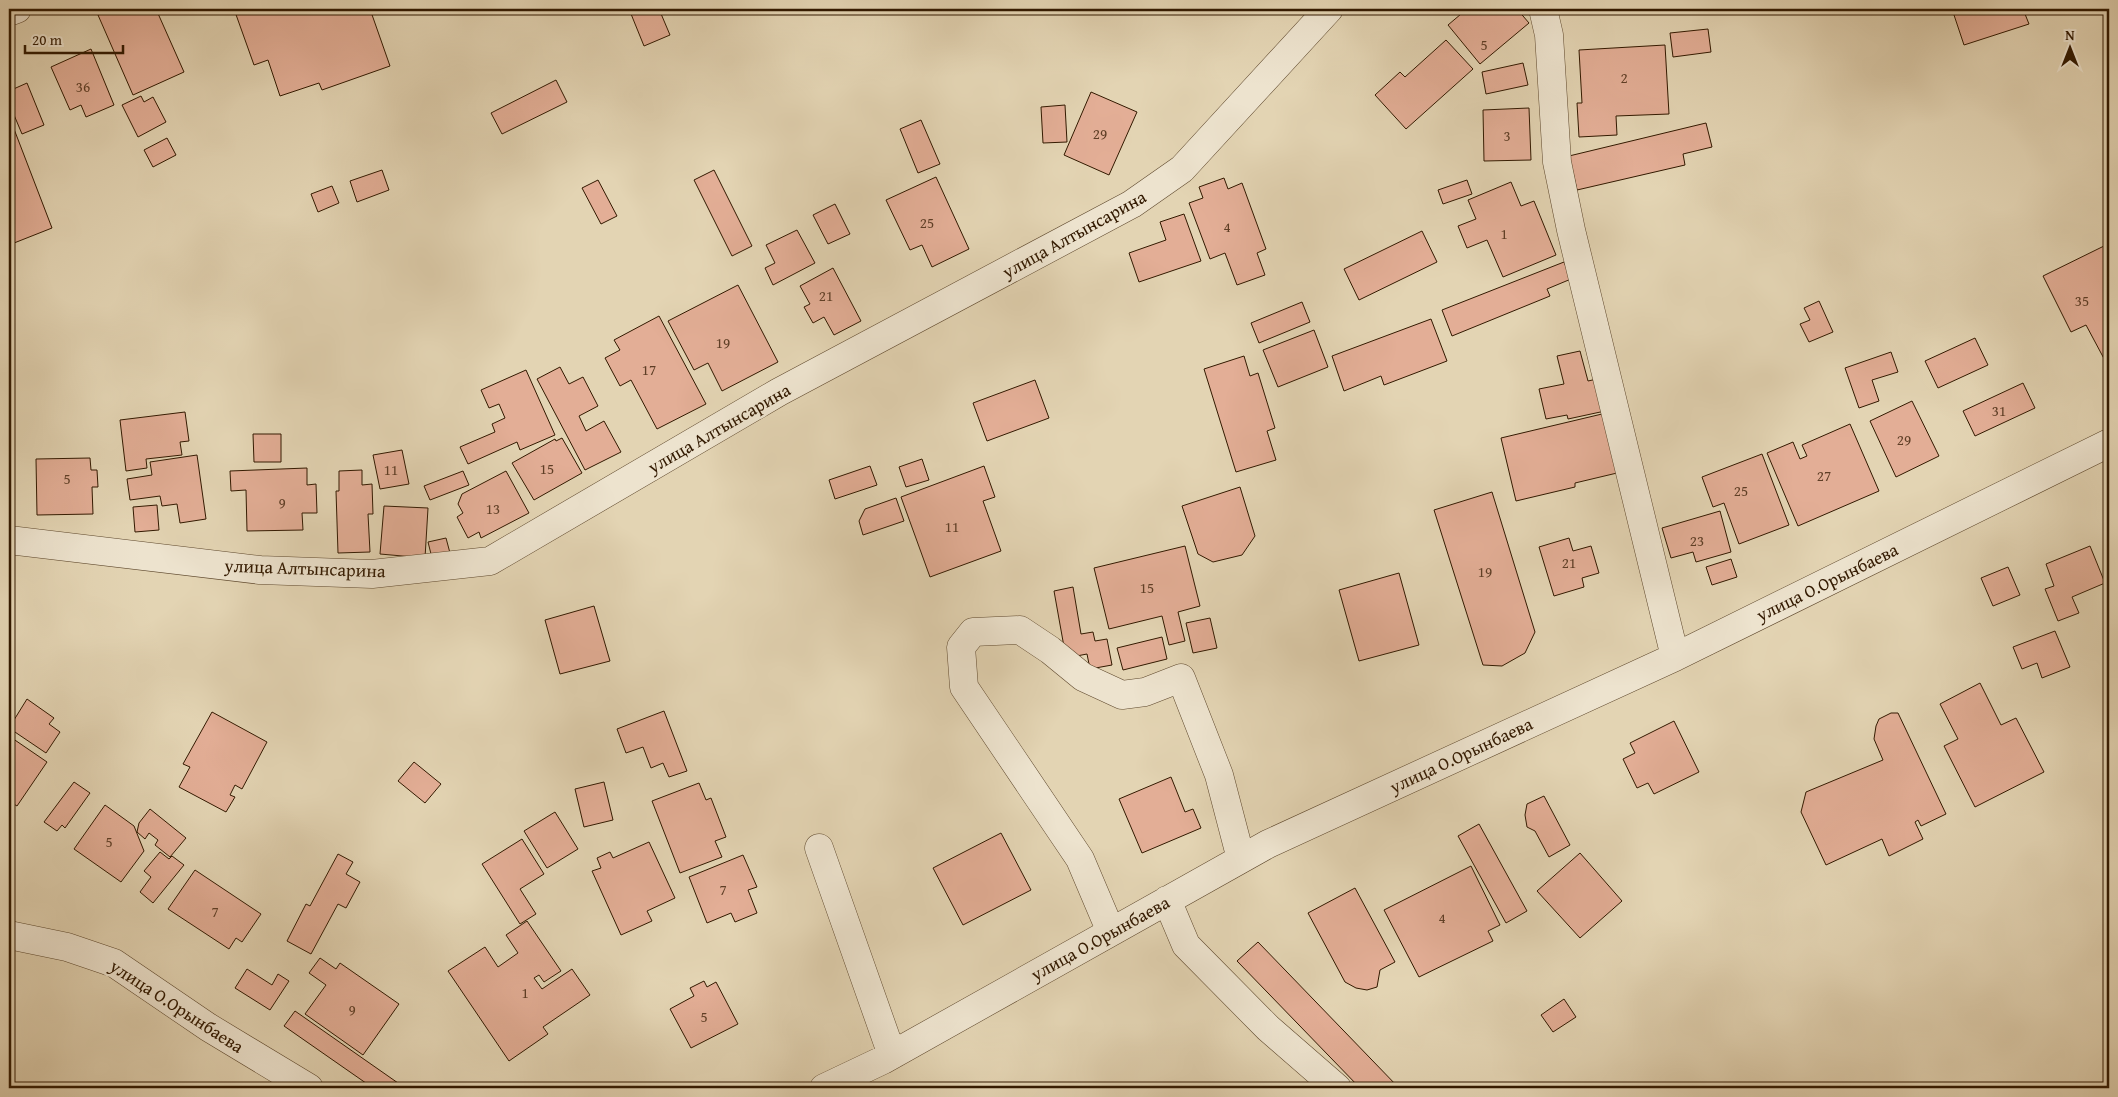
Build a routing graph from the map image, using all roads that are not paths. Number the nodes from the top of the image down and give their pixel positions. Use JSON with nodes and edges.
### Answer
{"nodes":[{"id":1,"x":18,"y":9,"type":"edge"},
{"id":2,"x":1329,"y":9,"type":"edge"},
{"id":3,"x":1543,"y":9,"type":"edge"},
{"id":4,"x":9,"y":12,"type":"edge"},
{"id":5,"x":2109,"y":443,"type":"edge"},
{"id":6,"x":9,"y":540,"type":"edge"},
{"id":7,"x":1675,"y":657,"type":"junction"},
{"id":8,"x":819,"y":848,"type":"dead end"},
{"id":9,"x":1241,"y":859,"type":"junction"},
{"id":10,"x":1168,"y":900,"type":"junction"},
{"id":11,"x":1111,"y":932,"type":"junction"},
{"id":12,"x":9,"y":936,"type":"edge"},
{"id":13,"x":892,"y":1055,"type":"junction"},
{"id":14,"x":309,"y":1088,"type":"edge"},
{"id":15,"x":824,"y":1088,"type":"edge"},
{"id":16,"x":1337,"y":1088,"type":"edge"}],
"edges":[{"from":1,"to":4,"type":"street"},
{"from":2,"to":6,"type":"street","name":"улица Алтынсарина"},
{"from":3,"to":7,"type":"street"},
{"from":5,"to":7,"type":"street","name":"улица О.Орынбаева"},
{"from":7,"to":9,"type":"street","name":"улица О.Орынбаева"},
{"from":8,"to":13,"type":"street"},
{"from":9,"to":10,"type":"street","name":"улица О.Орынбаева"},
{"from":9,"to":11,"type":"street"},
{"from":10,"to":11,"type":"street","name":"улица О.Орынбаева"},
{"from":10,"to":16,"type":"street"},
{"from":11,"to":13,"type":"street","name":"улица О.Орынбаева"},
{"from":12,"to":14,"type":"street","name":"улица О.Орынбаева"},
{"from":13,"to":15,"type":"street","name":"улица О.Орынбаева"}]}
